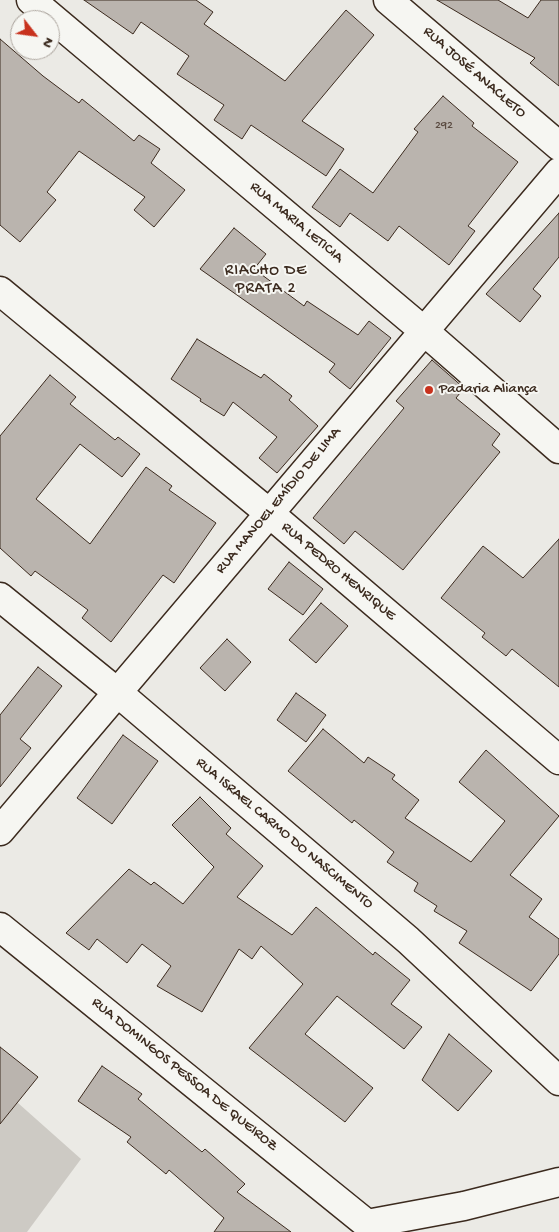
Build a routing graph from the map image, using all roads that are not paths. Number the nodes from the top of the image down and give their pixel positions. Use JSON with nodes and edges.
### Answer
{"nodes":[{"id":1,"x":31,"y":0,"type":"edge"},
{"id":2,"x":388,"y":0,"type":"edge"},
{"id":3,"x":559,"y":146,"type":"edge"},
{"id":4,"x":559,"y":172,"type":"edge"},
{"id":5,"x":0,"y":291,"type":"edge"},
{"id":6,"x":424,"y":331,"type":"junction"},
{"id":7,"x":559,"y":449,"type":"edge"},
{"id":8,"x":269,"y":514,"type":"junction"},
{"id":9,"x":0,"y":597,"type":"edge"},
{"id":10,"x":117,"y":692,"type":"junction"},
{"id":11,"x":559,"y":760,"type":"edge"},
{"id":12,"x":0,"y":831,"type":"edge"},
{"id":13,"x":0,"y":927,"type":"edge"},
{"id":14,"x":559,"y":1081,"type":"edge"},
{"id":15,"x":559,"y":1182,"type":"edge"}],
"edges":[{"from":1,"to":6,"type":"street","name":"RUA MARIA LETICIA"},
{"from":2,"to":3,"type":"street","name":"RUA JOSÉ ANACLETO"},
{"from":4,"to":6,"type":"street","name":"RUA MANOEL EMÍDIO DE LIMA"},
{"from":5,"to":8,"type":"street","name":"RUA PEDRO HENRIQUE"},
{"from":6,"to":7,"type":"street","name":"RUA MARIA LETICIA"},
{"from":6,"to":8,"type":"street","name":"RUA MANOEL EMÍDIO DE LIMA"},
{"from":8,"to":10,"type":"street","name":"RUA MANOEL EMÍDIO DE LIMA"},
{"from":8,"to":11,"type":"street","name":"RUA PEDRO HENRIQUE"},
{"from":9,"to":10,"type":"street","name":"RUA ISRAEL CARMO DO NASCIMENTO"},
{"from":10,"to":12,"type":"street","name":"RUA MANOEL EMÍDIO DE LIMA"},
{"from":10,"to":14,"type":"street","name":"RUA ISRAEL CARMO DO NASCIMENTO"},
{"from":13,"to":15,"type":"street","name":"RUA DOMINGOS PESSOA DE QUEIROZ"}]}
